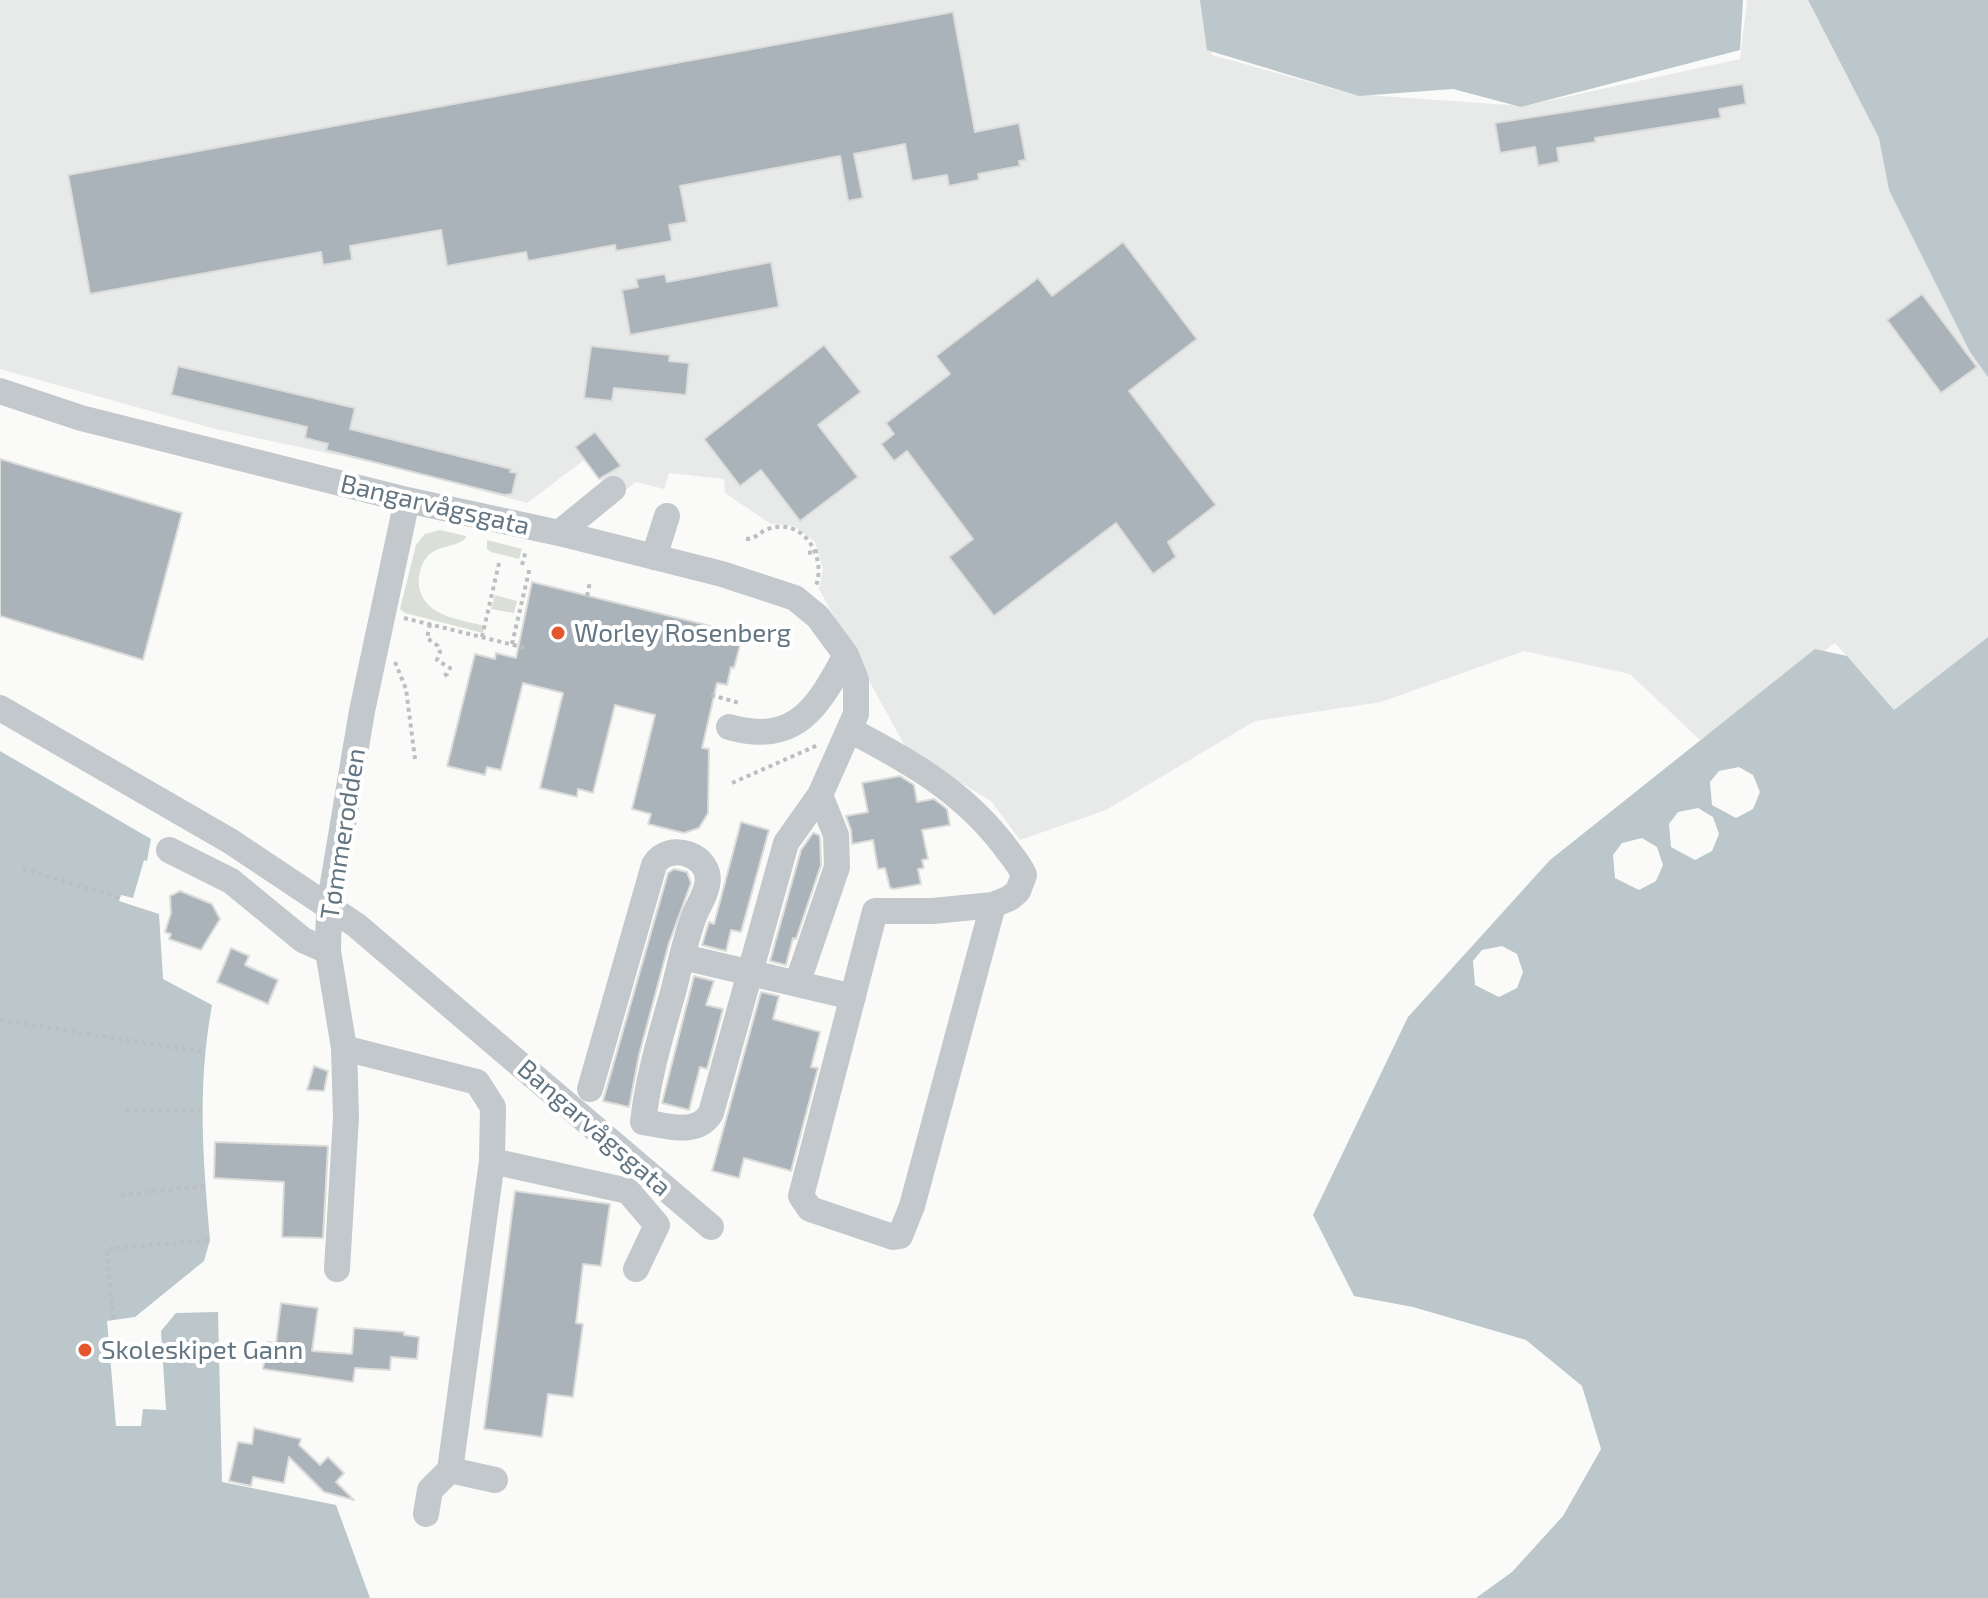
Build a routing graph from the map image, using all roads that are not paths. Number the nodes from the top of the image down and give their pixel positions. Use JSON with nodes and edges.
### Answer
{"nodes":[{"id":1,"x":0,"y":391,"type":"edge"},
{"id":2,"x":613,"y":489,"type":"dead end"},
{"id":3,"x":407,"y":500,"type":"junction"},
{"id":4,"x":667,"y":516,"type":"dead end"},
{"id":5,"x":559,"y":533,"type":"junction"},
{"id":6,"x":654,"y":557,"type":"junction"},
{"id":7,"x":846,"y":655,"type":"junction"},
{"id":8,"x":0,"y":708,"type":"edge"},
{"id":9,"x":852,"y":725,"type":"junction"},
{"id":10,"x":729,"y":727,"type":"dead end"},
{"id":11,"x":820,"y":795,"type":"junction"},
{"id":12,"x":169,"y":850,"type":"dead end"},
{"id":13,"x":993,"y":905,"type":"junction"},
{"id":14,"x":329,"y":907,"type":"junction"},
{"id":15,"x":328,"y":951,"type":"junction"},
{"id":16,"x":683,"y":957,"type":"junction"},
{"id":17,"x":749,"y":974,"type":"junction"},
{"id":18,"x":797,"y":984,"type":"junction"},
{"id":19,"x":853,"y":997,"type":"junction"},
{"id":20,"x":344,"y":1048,"type":"junction"},
{"id":21,"x":590,"y":1089,"type":"dead end"},
{"id":22,"x":492,"y":1161,"type":"junction"},
{"id":23,"x":711,"y":1227,"type":"dead end"},
{"id":24,"x":337,"y":1269,"type":"dead end"},
{"id":25,"x":636,"y":1269,"type":"dead end"},
{"id":26,"x":450,"y":1470,"type":"junction"},
{"id":27,"x":495,"y":1480,"type":"dead end"},
{"id":28,"x":426,"y":1514,"type":"dead end"}],
"edges":[{"from":1,"to":3,"type":"street","name":"Bangarvågsgata"},
{"from":2,"to":5,"type":"street"},
{"from":3,"to":5,"type":"street","name":"Bangarvågsgata"},
{"from":3,"to":14,"type":"street","name":"Tømmerodden"},
{"from":4,"to":6,"type":"street"},
{"from":5,"to":6,"type":"street","name":"Bangarvågsgata"},
{"from":6,"to":7,"type":"street","name":"Bangarvågsgata"},
{"from":7,"to":9,"type":"street"},
{"from":7,"to":10,"type":"street"},
{"from":8,"to":14,"type":"street","name":"Bangarvågsgata"},
{"from":9,"to":11,"type":"street"},
{"from":9,"to":13,"type":"street"},
{"from":11,"to":17,"type":"street"},
{"from":11,"to":18,"type":"street"},
{"from":12,"to":15,"type":"street"},
{"from":13,"to":19,"type":"street"},
{"from":13,"to":19,"type":"street"},
{"from":14,"to":15,"type":"street","name":"Tømmerodden"},
{"from":14,"to":23,"type":"street","name":"Bangarvågsgata"},
{"from":15,"to":20,"type":"street","name":"Tømmerodden"},
{"from":16,"to":17,"type":"street"},
{"from":16,"to":17,"type":"street"},
{"from":16,"to":21,"type":"street"},
{"from":17,"to":18,"type":"street"},
{"from":18,"to":19,"type":"street"},
{"from":20,"to":22,"type":"street"},
{"from":20,"to":24,"type":"street","name":"Tømmerodden"},
{"from":22,"to":25,"type":"street"},
{"from":22,"to":26,"type":"street"},
{"from":26,"to":27,"type":"street"},
{"from":26,"to":28,"type":"street"}]}
